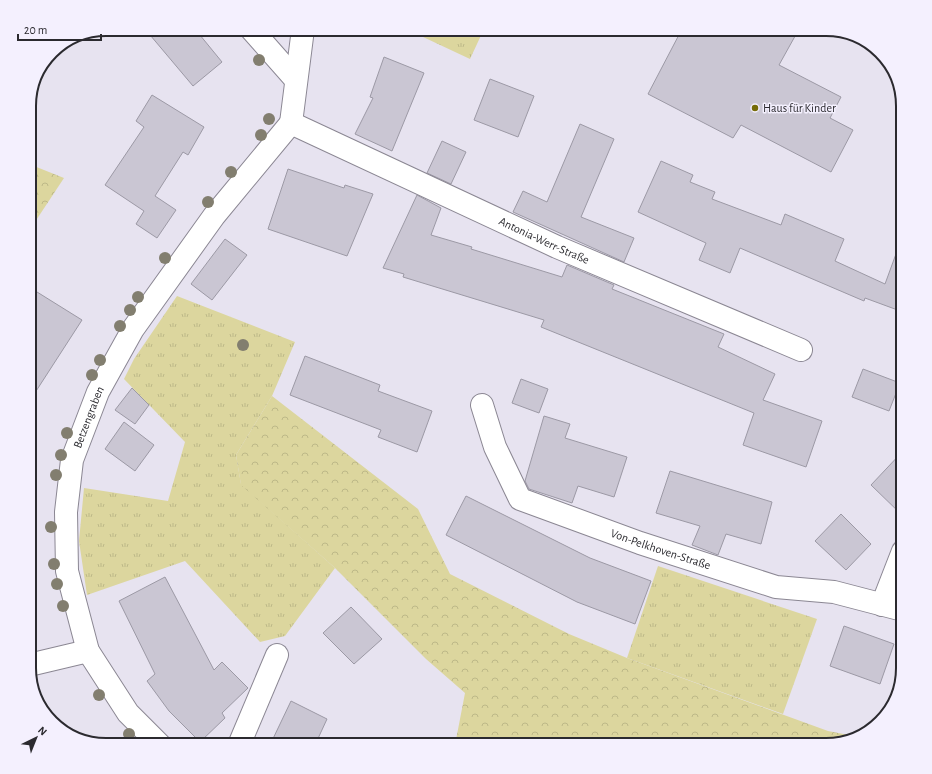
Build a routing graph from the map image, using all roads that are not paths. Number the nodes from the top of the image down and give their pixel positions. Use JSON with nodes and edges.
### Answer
{"nodes":[{"id":1,"x":257,"y":36,"type":"edge"},
{"id":2,"x":302,"y":36,"type":"edge"},
{"id":3,"x":296,"y":80,"type":"junction"},
{"id":4,"x":291,"y":123,"type":"junction"},
{"id":5,"x":801,"y":350,"type":"dead end"},
{"id":6,"x":482,"y":405,"type":"dead end"},
{"id":7,"x":896,"y":569,"type":"edge"},
{"id":8,"x":882,"y":605,"type":"junction"},
{"id":9,"x":896,"y":608,"type":"edge"},
{"id":10,"x":88,"y":651,"type":"junction"},
{"id":11,"x":277,"y":655,"type":"dead end"},
{"id":12,"x":36,"y":663,"type":"edge"},
{"id":13,"x":153,"y":738,"type":"edge"},
{"id":14,"x":242,"y":738,"type":"edge"}],
"edges":[{"from":1,"to":3,"type":"street"},
{"from":2,"to":3,"type":"street"},
{"from":3,"to":4,"type":"street"},
{"from":4,"to":5,"type":"street","name":"Antonia-Werr-Straße"},
{"from":4,"to":10,"type":"street","name":"Betzengraben"},
{"from":6,"to":8,"type":"street","name":"Von-Pelkhoven-Straße"},
{"from":7,"to":8,"type":"street"},
{"from":8,"to":9,"type":"street","name":"Von-Pelkhoven-Straße"},
{"from":10,"to":12,"type":"street"},
{"from":10,"to":13,"type":"street","name":"Betzengraben"},
{"from":11,"to":14,"type":"street"}]}
